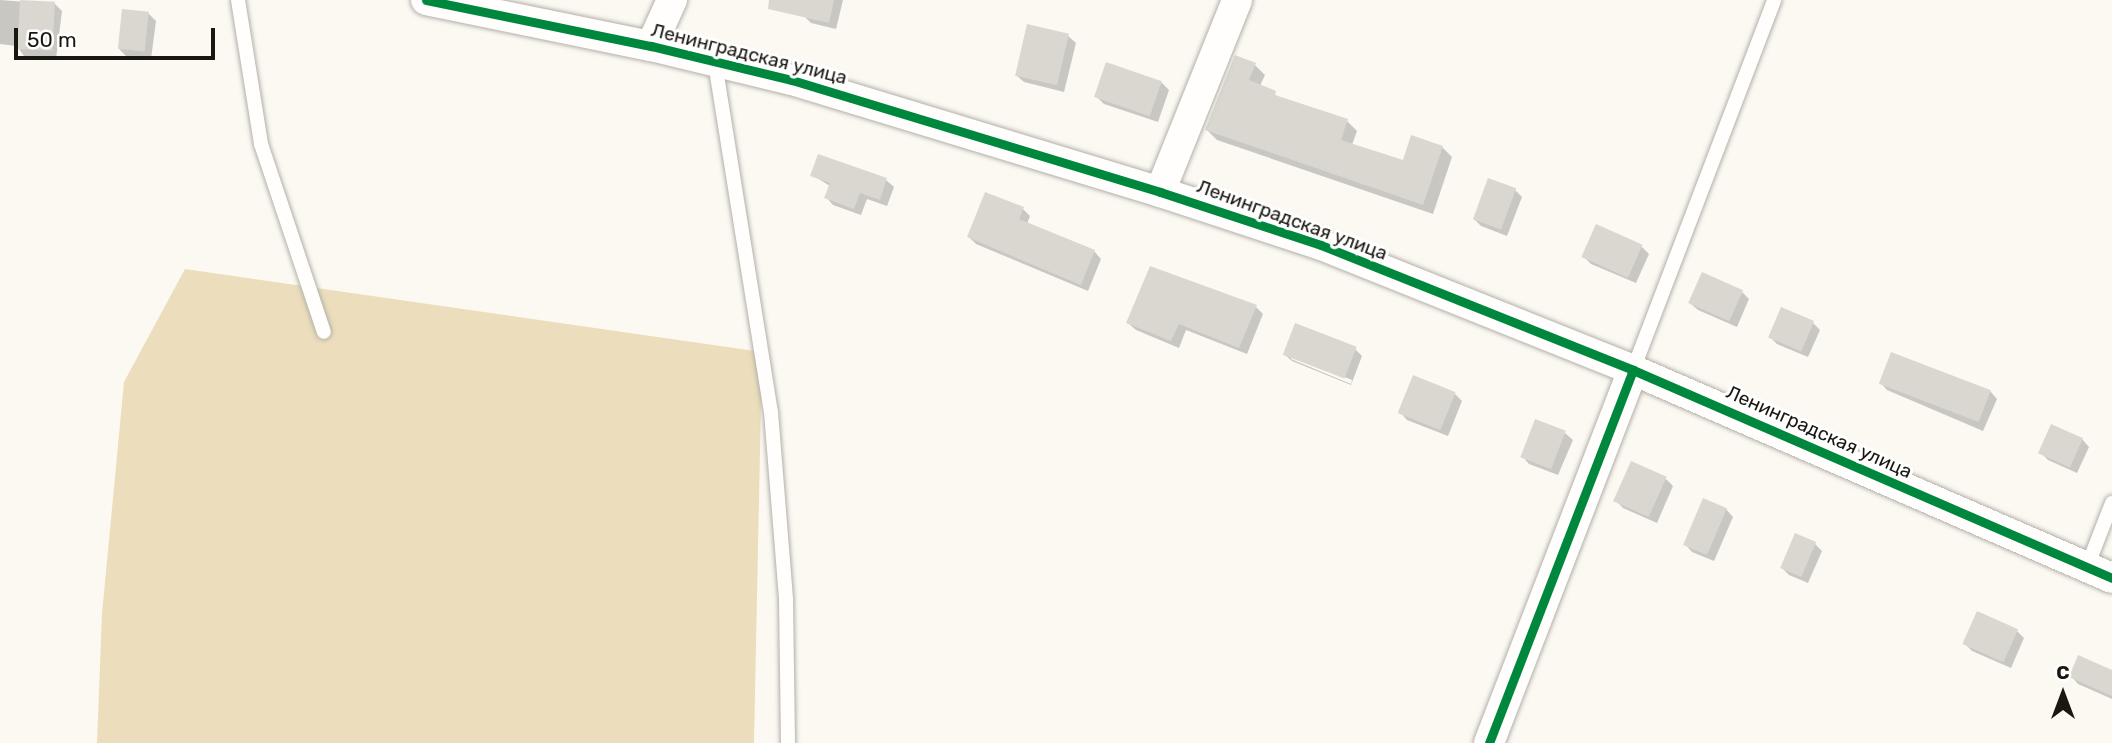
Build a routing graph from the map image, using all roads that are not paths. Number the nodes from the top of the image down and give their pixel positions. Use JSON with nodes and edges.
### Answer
{"nodes":[{"id":1,"x":238,"y":0,"type":"edge"},
{"id":2,"x":426,"y":0,"type":"edge"},
{"id":3,"x":672,"y":0,"type":"edge"},
{"id":4,"x":1237,"y":0,"type":"edge"},
{"id":5,"x":1774,"y":0,"type":"edge"},
{"id":6,"x":651,"y":46,"type":"junction"},
{"id":7,"x":715,"y":63,"type":"junction"},
{"id":8,"x":1160,"y":192,"type":"junction"},
{"id":9,"x":324,"y":332,"type":"dead end"},
{"id":10,"x":1633,"y":370,"type":"junction"},
{"id":11,"x":2112,"y":503,"type":"edge"},
{"id":12,"x":2100,"y":573,"type":"edge"},
{"id":13,"x":788,"y":743,"type":"edge"},
{"id":14,"x":1489,"y":743,"type":"edge"}],
"edges":[{"from":1,"to":9,"type":"lane"},
{"from":2,"to":6,"type":"street","name":"Ленинградская улица"},
{"from":3,"to":6,"type":"street"},
{"from":4,"to":8,"type":"street"},
{"from":5,"to":10,"type":"lane"},
{"from":6,"to":7,"type":"street","name":"Ленинградская улица"},
{"from":7,"to":8,"type":"street","name":"Ленинградская улица"},
{"from":7,"to":13,"type":"lane"},
{"from":8,"to":10,"type":"street","name":"Ленинградская улица"},
{"from":10,"to":12,"type":"street","name":"Ленинградская улица"},
{"from":10,"to":14,"type":"street"},
{"from":11,"to":12,"type":"lane"}]}
